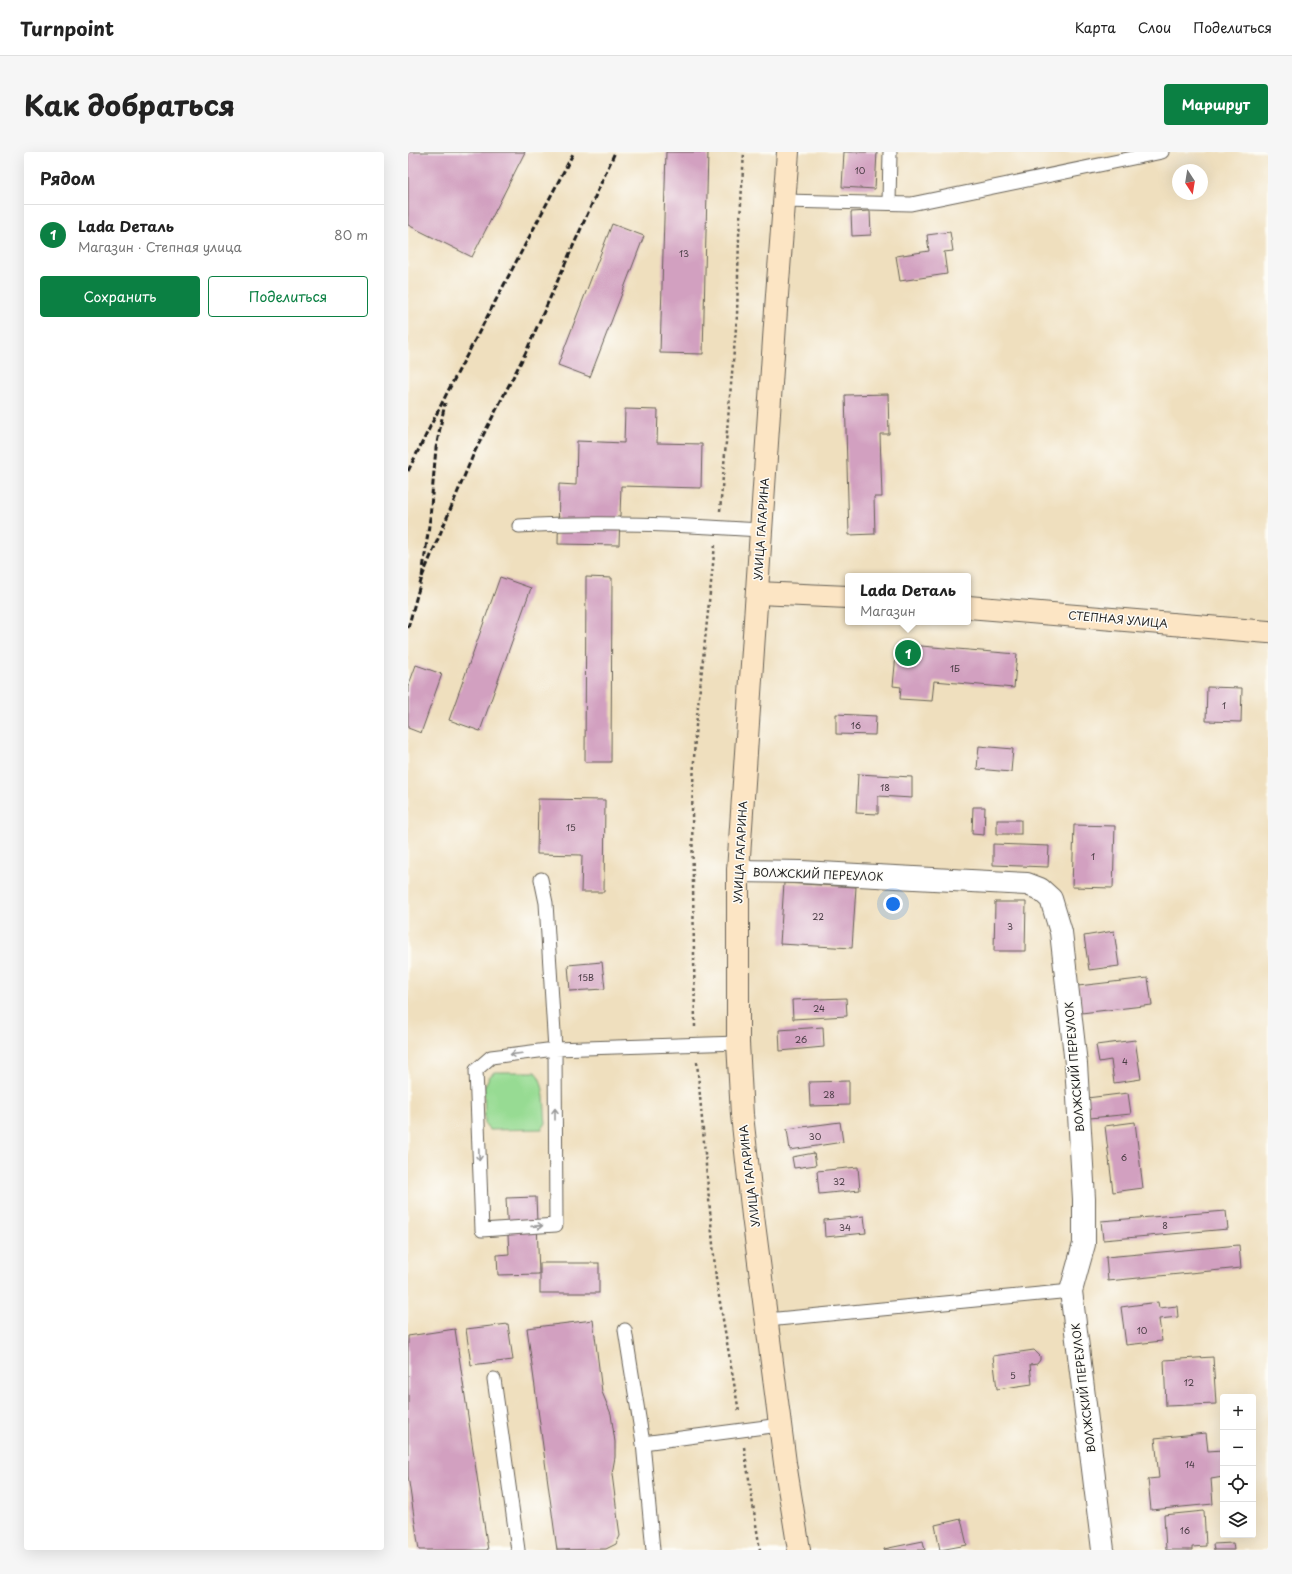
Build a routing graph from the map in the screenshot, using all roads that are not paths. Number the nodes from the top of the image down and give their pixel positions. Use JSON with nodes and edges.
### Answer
{"nodes":[{"id":1,"x":788,"y":152,"type":"edge"},
{"id":2,"x":890,"y":152,"type":"edge"},
{"id":3,"x":1162,"y":152,"type":"edge"},
{"id":4,"x":784,"y":201,"type":"junction"},
{"id":5,"x":890,"y":203,"type":"junction"},
{"id":6,"x":519,"y":526,"type":"dead end"},
{"id":7,"x":761,"y":530,"type":"junction"},
{"id":8,"x":757,"y":593,"type":"junction"},
{"id":9,"x":845,"y":597,"type":"edge"},
{"id":10,"x":971,"y":607,"type":"edge"},
{"id":11,"x":1268,"y":632,"type":"edge"},
{"id":12,"x":738,"y":871,"type":"junction"},
{"id":13,"x":541,"y":879,"type":"dead end"},
{"id":14,"x":738,"y":1043,"type":"junction"},
{"id":15,"x":555,"y":1049,"type":"junction"},
{"id":16,"x":1071,"y":1291,"type":"junction"},
{"id":17,"x":767,"y":1320,"type":"junction"},
{"id":18,"x":625,"y":1330,"type":"dead end"},
{"id":19,"x":494,"y":1379,"type":"dead end"},
{"id":20,"x":780,"y":1425,"type":"junction"},
{"id":21,"x":643,"y":1443,"type":"junction"},
{"id":22,"x":518,"y":1550,"type":"edge"},
{"id":23,"x":653,"y":1550,"type":"edge"},
{"id":24,"x":799,"y":1550,"type":"edge"},
{"id":25,"x":1103,"y":1550,"type":"edge"}],
"edges":[{"from":1,"to":4,"type":"street","name":"УЛИЦА ГАГАРИНА"},
{"from":2,"to":5,"type":"lane"},
{"from":3,"to":5,"type":"lane"},
{"from":4,"to":5,"type":"lane"},
{"from":4,"to":7,"type":"street","name":"УЛИЦА ГАГАРИНА"},
{"from":6,"to":7,"type":"lane"},
{"from":7,"to":8,"type":"street","name":"УЛИЦА ГАГАРИНА"},
{"from":8,"to":9,"type":"street"},
{"from":8,"to":12,"type":"street","name":"УЛИЦА ГАГАРИНА"},
{"from":10,"to":11,"type":"street","name":"СТЕПНАЯ УЛИЦА"},
{"from":12,"to":14,"type":"street","name":"УЛИЦА ГАГАРИНА"},
{"from":12,"to":16,"type":"street","name":"ВОЛЖСКИЙ ПЕРЕУЛОК"},
{"from":13,"to":15,"type":"lane"},
{"from":14,"to":15,"type":"lane"},
{"from":14,"to":17,"type":"street","name":"УЛИЦА ГАГАРИНА"},
{"from":15,"to":15,"type":"lane","one_way":true},
{"from":16,"to":17,"type":"lane"},
{"from":16,"to":25,"type":"street","name":"ВОЛЖСКИЙ ПЕРЕУЛОК"},
{"from":17,"to":20,"type":"street","name":"УЛИЦА ГАГАРИНА"},
{"from":18,"to":21,"type":"lane"},
{"from":19,"to":22,"type":"lane"},
{"from":20,"to":21,"type":"lane"},
{"from":20,"to":24,"type":"street","name":"УЛИЦА ГАГАРИНА"},
{"from":21,"to":23,"type":"lane"}]}
